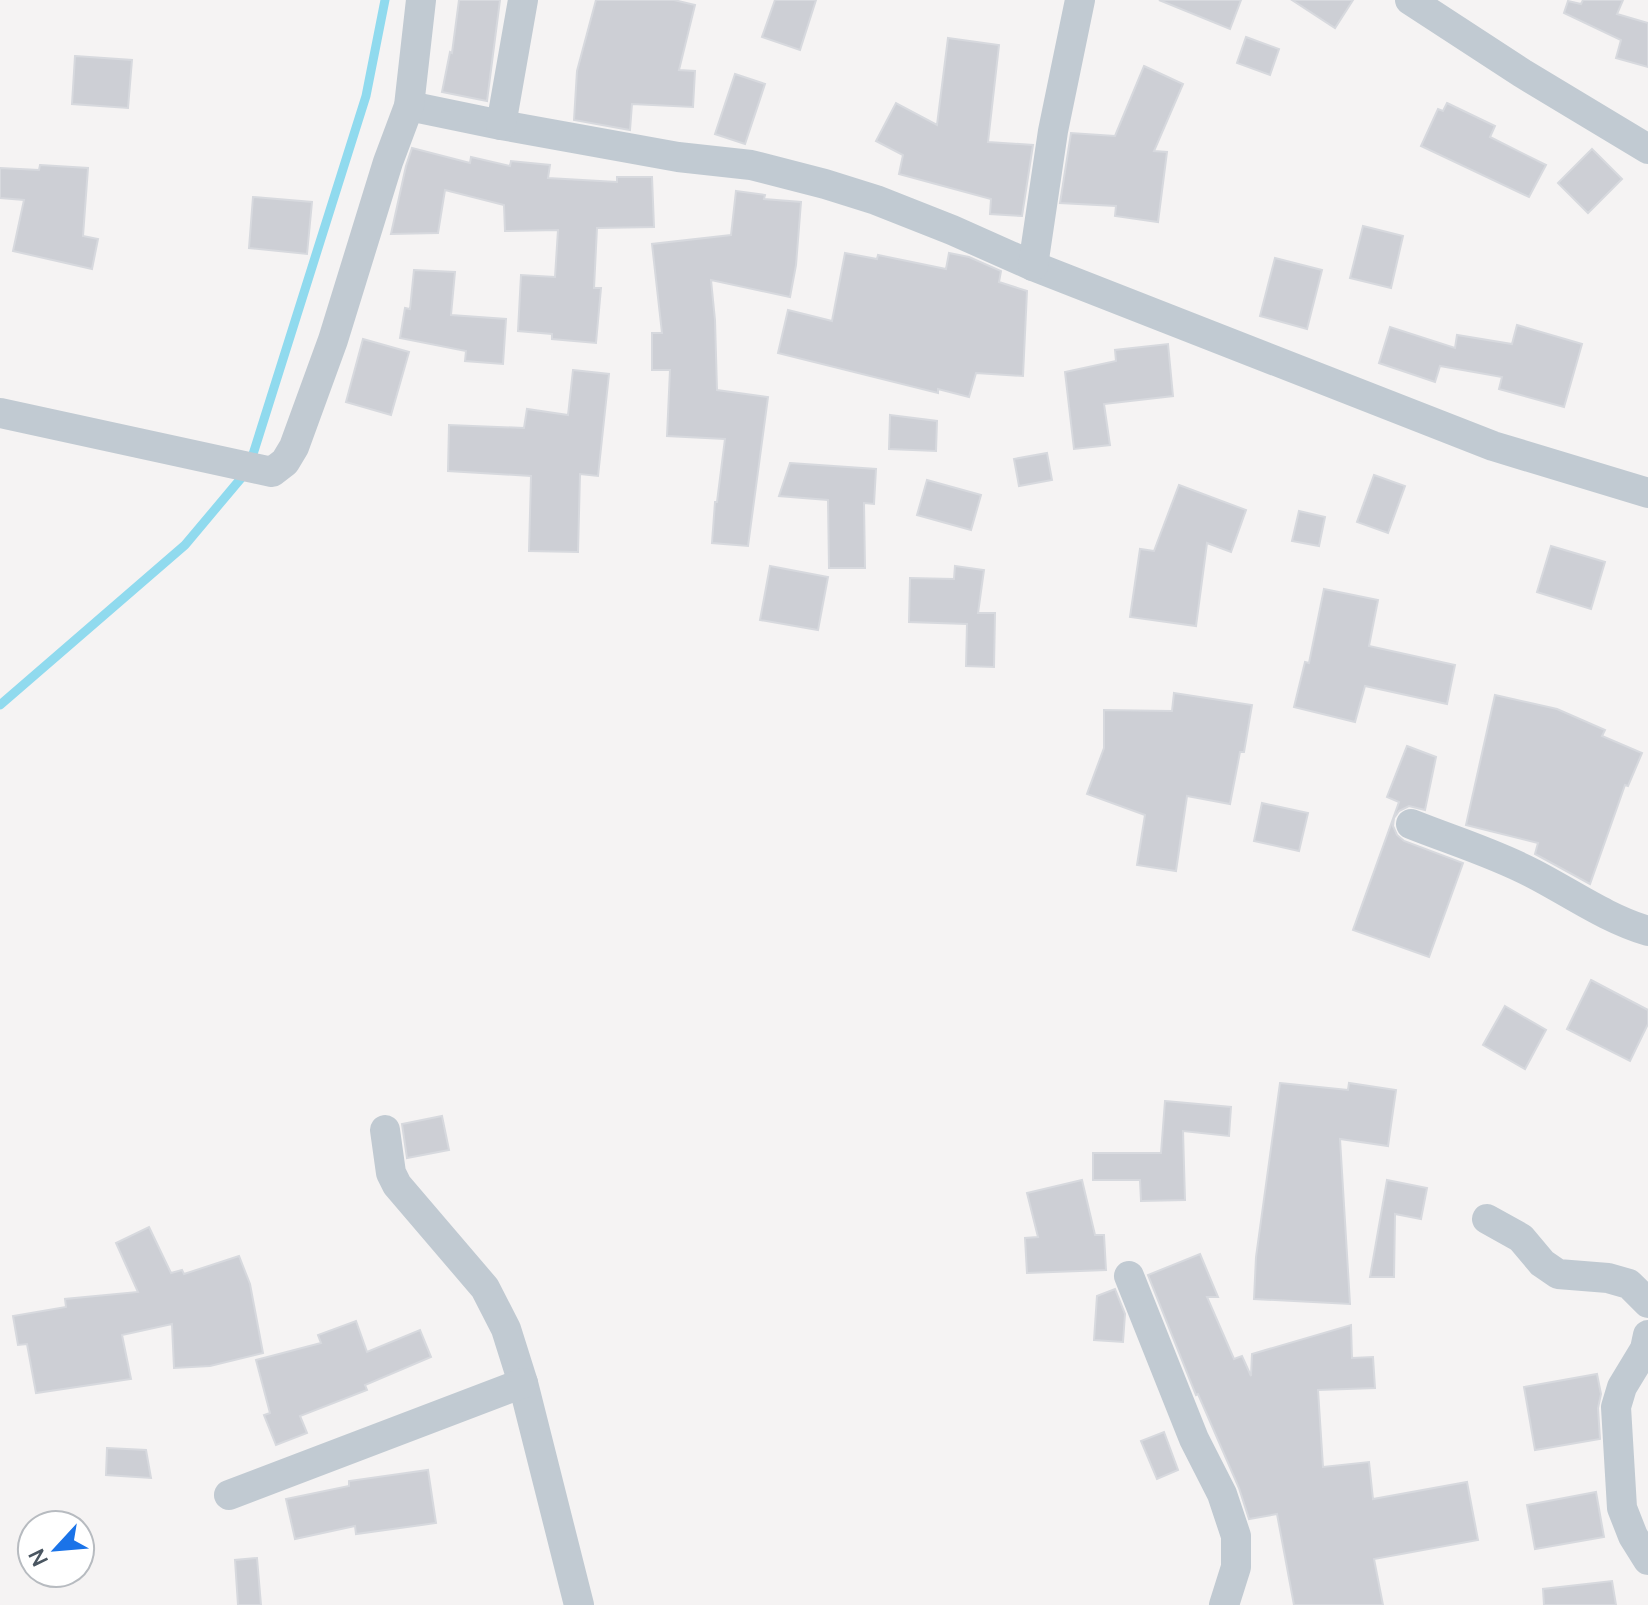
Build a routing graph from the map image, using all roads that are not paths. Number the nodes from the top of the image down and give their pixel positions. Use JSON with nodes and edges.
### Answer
{"nodes":[{"id":1,"x":421,"y":0,"type":"edge"},
{"id":2,"x":523,"y":0,"type":"edge"},
{"id":3,"x":1080,"y":0,"type":"edge"},
{"id":4,"x":1410,"y":0,"type":"edge"},
{"id":5,"x":409,"y":106,"type":"junction"},
{"id":6,"x":501,"y":125,"type":"junction"},
{"id":7,"x":1648,"y":149,"type":"edge"},
{"id":8,"x":1033,"y":266,"type":"junction"},
{"id":9,"x":0,"y":413,"type":"edge"},
{"id":10,"x":1648,"y":493,"type":"edge"},
{"id":11,"x":1411,"y":824,"type":"dead end"},
{"id":12,"x":1648,"y":931,"type":"edge"},
{"id":13,"x":385,"y":1130,"type":"dead end"},
{"id":14,"x":1487,"y":1219,"type":"dead end"},
{"id":15,"x":1129,"y":1276,"type":"dead end"},
{"id":16,"x":1648,"y":1303,"type":"edge"},
{"id":17,"x":1648,"y":1335,"type":"edge"},
{"id":18,"x":523,"y":1383,"type":"junction"},
{"id":19,"x":229,"y":1495,"type":"dead end"},
{"id":20,"x":1648,"y":1560,"type":"edge"},
{"id":21,"x":579,"y":1605,"type":"edge"},
{"id":22,"x":1224,"y":1605,"type":"edge"}],
"edges":[{"from":1,"to":5,"type":"street"},
{"from":2,"to":6,"type":"street"},
{"from":3,"to":8,"type":"street"},
{"from":4,"to":7,"type":"street"},
{"from":5,"to":6,"type":"street"},
{"from":5,"to":9,"type":"street"},
{"from":6,"to":8,"type":"street"},
{"from":8,"to":10,"type":"street"},
{"from":11,"to":12,"type":"street"},
{"from":13,"to":18,"type":"street"},
{"from":14,"to":16,"type":"street"},
{"from":15,"to":22,"type":"street"},
{"from":17,"to":20,"type":"street"},
{"from":18,"to":19,"type":"street"},
{"from":18,"to":21,"type":"street"}]}
